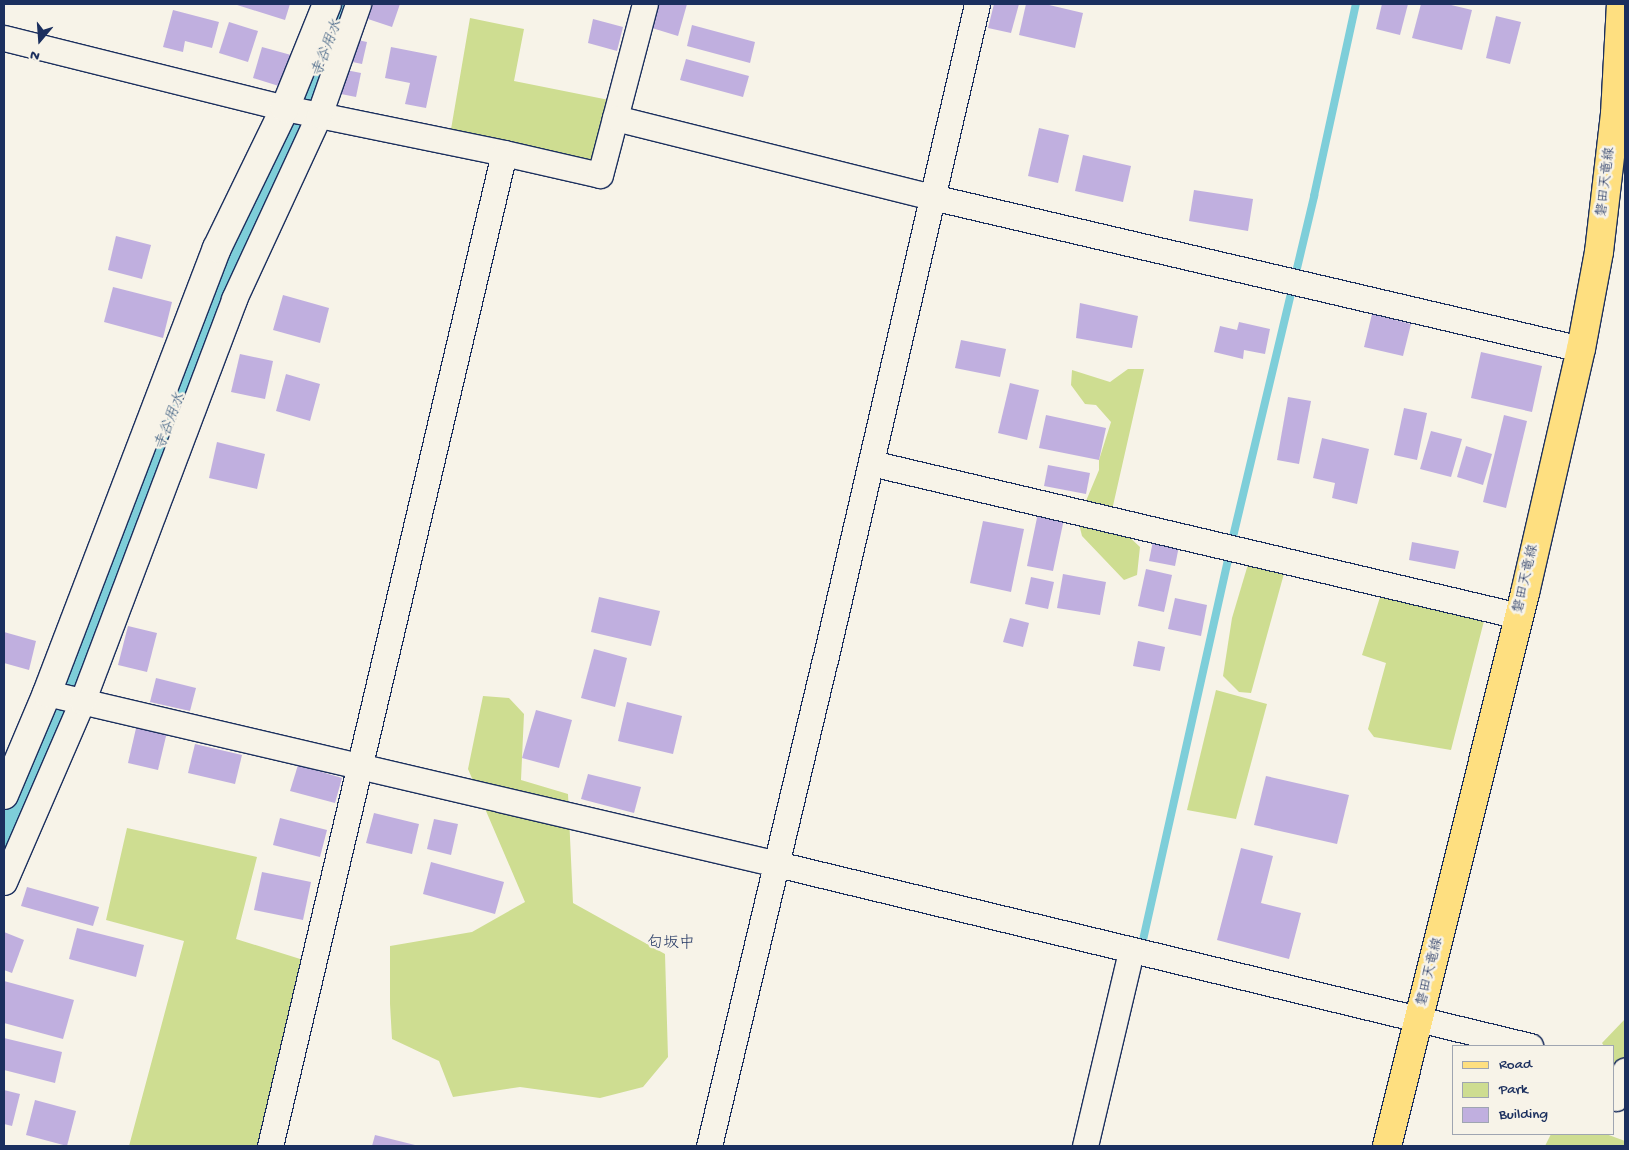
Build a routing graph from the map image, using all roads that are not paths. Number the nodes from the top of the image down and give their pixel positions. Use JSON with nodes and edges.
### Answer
{"nodes":[{"id":1,"x":327,"y":4,"type":"edge"},
{"id":2,"x":358,"y":4,"type":"edge"},
{"id":3,"x":645,"y":4,"type":"edge"},
{"id":4,"x":977,"y":4,"type":"edge"},
{"id":5,"x":1621,"y":4,"type":"edge"},
{"id":6,"x":4,"y":38,"type":"edge"},
{"id":7,"x":285,"y":108,"type":"junction"},
{"id":8,"x":319,"y":115,"type":"junction"},
{"id":9,"x":615,"y":118,"type":"junction"},
{"id":10,"x":504,"y":152,"type":"junction"},
{"id":11,"x":932,"y":197,"type":"junction"},
{"id":12,"x":1581,"y":349,"type":"junction"},
{"id":13,"x":871,"y":464,"type":"junction"},
{"id":14,"x":1519,"y":616,"type":"junction"},
{"id":15,"x":48,"y":693,"type":"junction"},
{"id":16,"x":81,"y":701,"type":"junction"},
{"id":17,"x":359,"y":768,"type":"junction"},
{"id":18,"x":4,"y":795,"type":"edge"},
{"id":19,"x":777,"y":864,"type":"junction"},
{"id":20,"x":4,"y":882,"type":"edge"},
{"id":21,"x":1131,"y":952,"type":"junction"},
{"id":22,"x":1419,"y":1018,"type":"junction"},
{"id":23,"x":1526,"y":1045,"type":"edge"},
{"id":24,"x":1625,"y":1070,"type":"edge"},
{"id":25,"x":1618,"y":1101,"type":"edge"},
{"id":26,"x":270,"y":1146,"type":"edge"},
{"id":27,"x":709,"y":1146,"type":"edge"},
{"id":28,"x":1085,"y":1146,"type":"edge"},
{"id":29,"x":1387,"y":1146,"type":"edge"}],
"edges":[{"from":1,"to":7,"type":"street"},
{"from":2,"to":8,"type":"street"},
{"from":3,"to":9,"type":"street"},
{"from":4,"to":11,"type":"street"},
{"from":5,"to":12,"type":"main road","name":"磐田天竜線"},
{"from":6,"to":7,"type":"street"},
{"from":7,"to":8,"type":"street"},
{"from":7,"to":15,"type":"street"},
{"from":8,"to":10,"type":"street"},
{"from":8,"to":16,"type":"street"},
{"from":9,"to":10,"type":"street"},
{"from":9,"to":11,"type":"street"},
{"from":10,"to":17,"type":"street"},
{"from":11,"to":12,"type":"street"},
{"from":11,"to":13,"type":"street"},
{"from":12,"to":14,"type":"main road","name":"磐田天竜線"},
{"from":13,"to":14,"type":"street"},
{"from":13,"to":19,"type":"street"},
{"from":14,"to":22,"type":"main road","name":"磐田天竜線"},
{"from":15,"to":16,"type":"street"},
{"from":15,"to":18,"type":"street"},
{"from":16,"to":17,"type":"street"},
{"from":16,"to":20,"type":"street"},
{"from":17,"to":19,"type":"street"},
{"from":17,"to":26,"type":"street"},
{"from":19,"to":21,"type":"street"},
{"from":19,"to":27,"type":"street"},
{"from":21,"to":22,"type":"street"},
{"from":21,"to":28,"type":"street"},
{"from":22,"to":23,"type":"street"},
{"from":22,"to":29,"type":"main road","name":"磐田天竜線"},
{"from":24,"to":25,"type":"street"}]}
